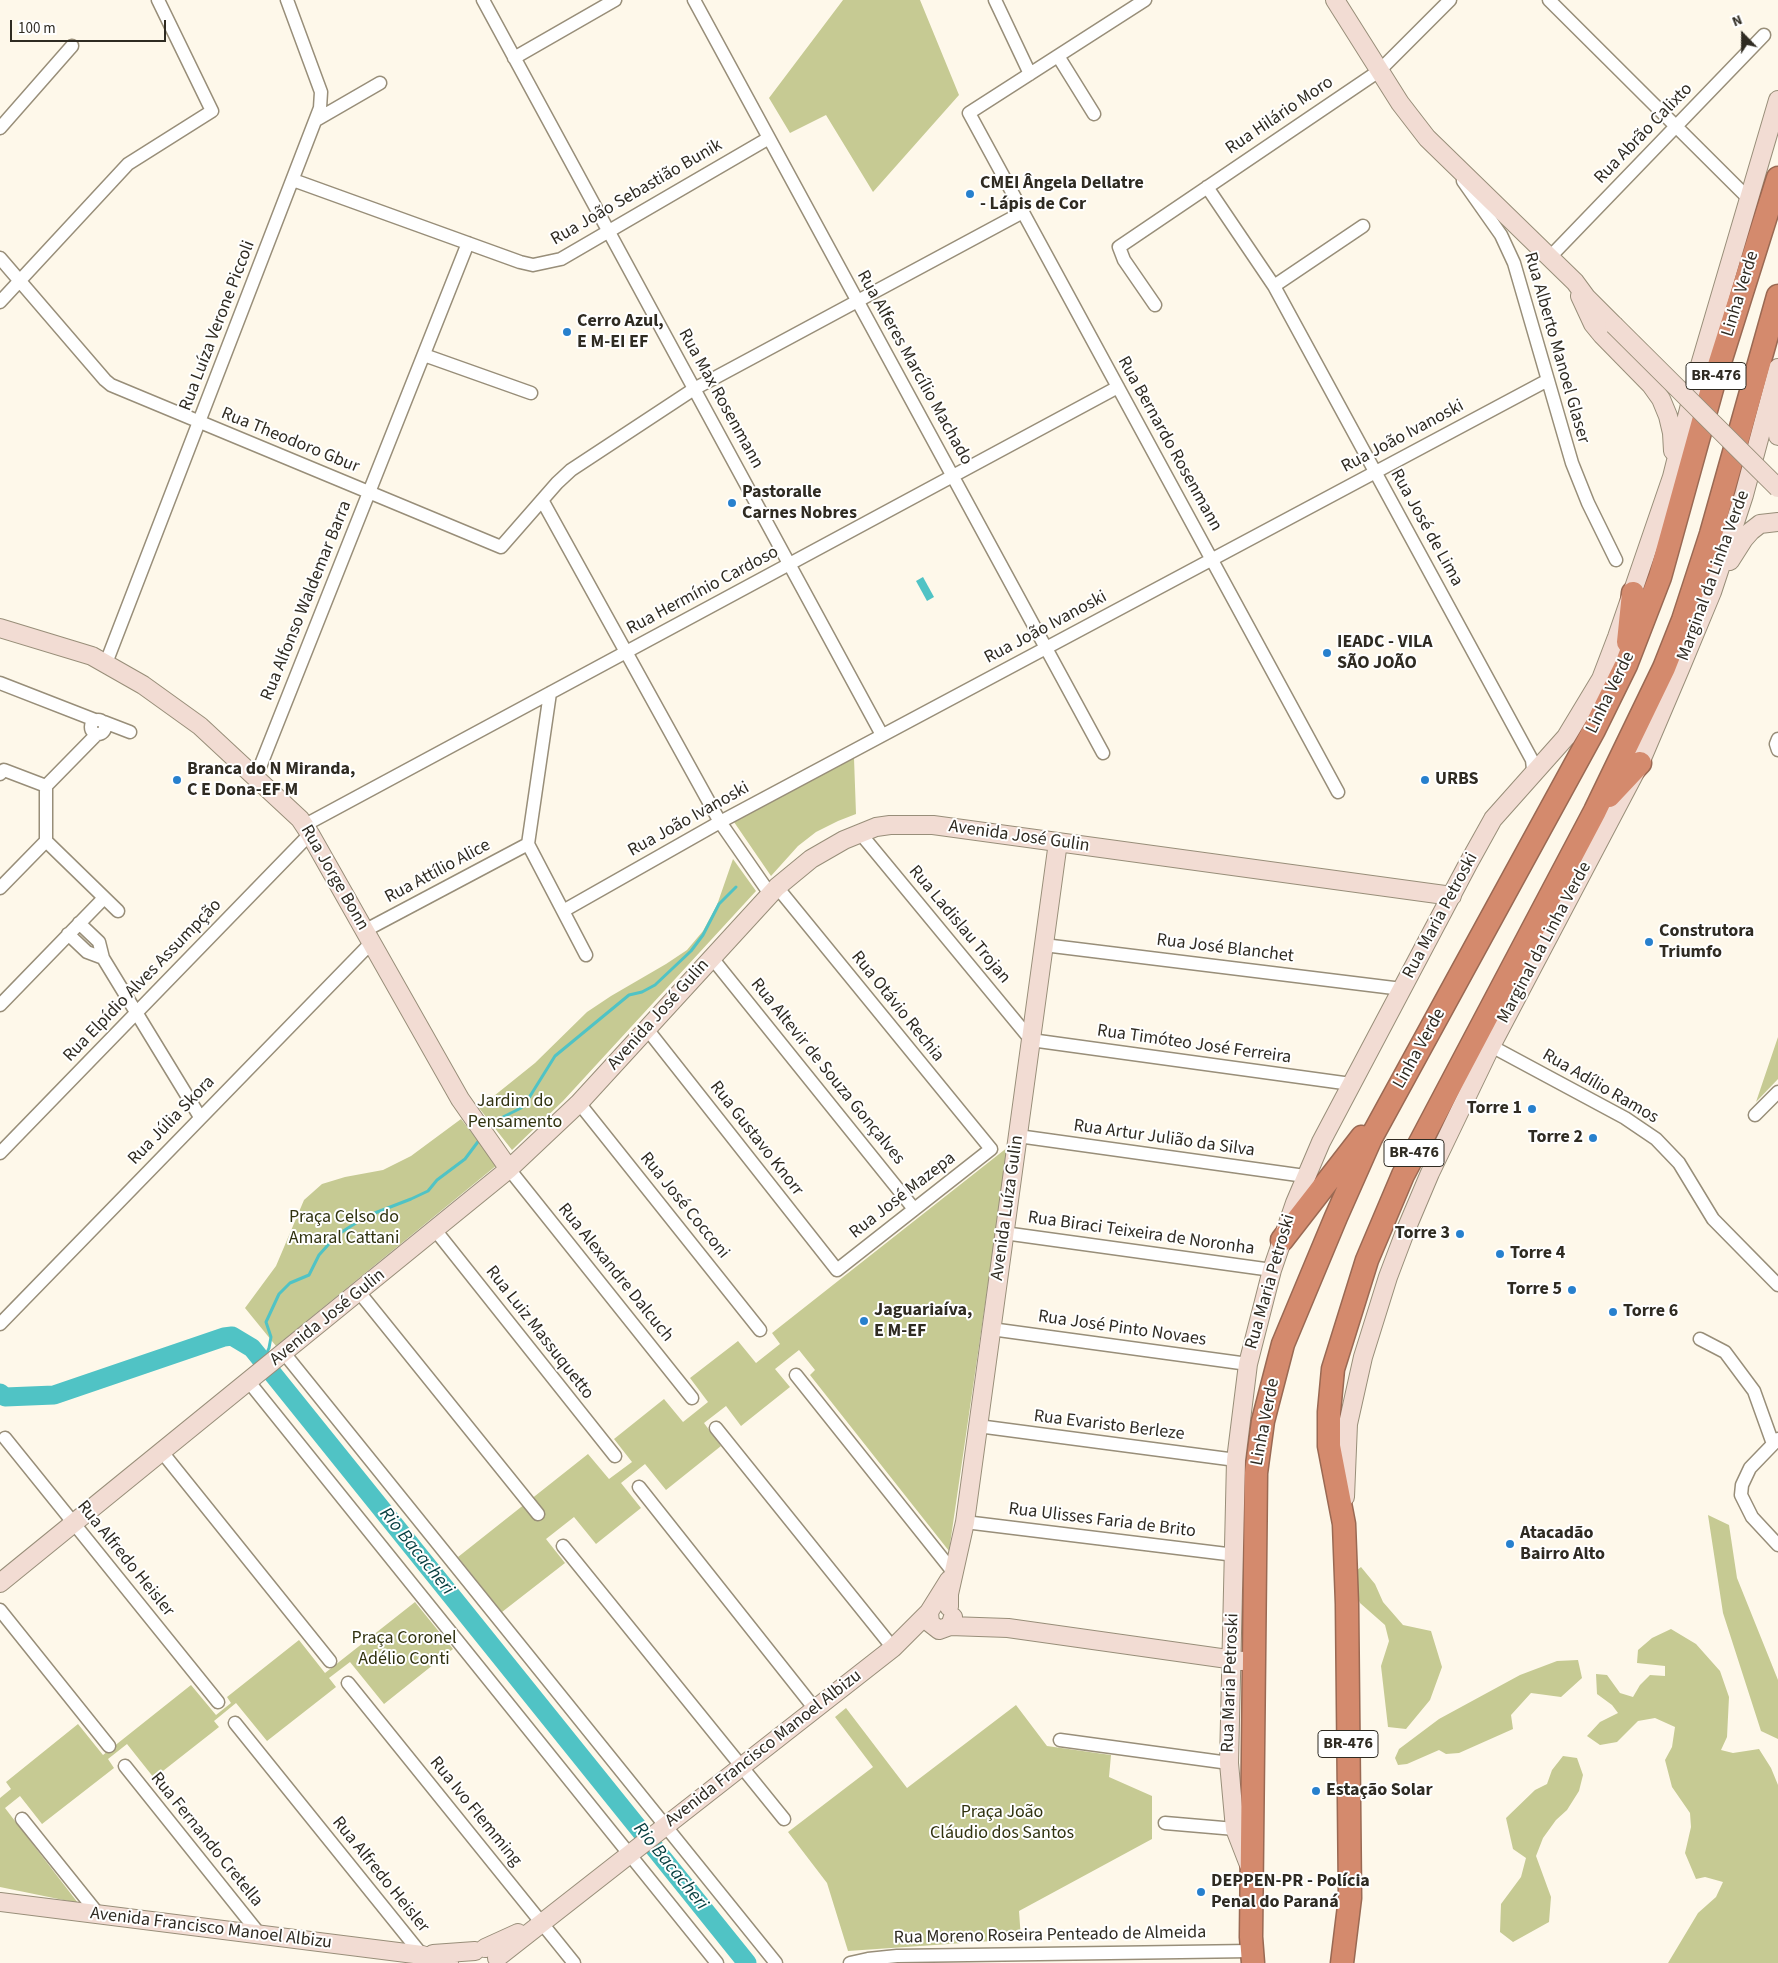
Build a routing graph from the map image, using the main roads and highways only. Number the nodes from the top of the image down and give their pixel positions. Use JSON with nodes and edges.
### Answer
{"nodes":[{"id":1,"x":1778,"y":178,"type":"edge"},
{"id":2,"x":1778,"y":296,"type":"edge"},
{"id":3,"x":1633,"y":593,"type":"road end"},
{"id":4,"x":1626,"y":665,"type":"junction"},
{"id":5,"x":1640,"y":763,"type":"road end"},
{"id":6,"x":1595,"y":811,"type":"junction"},
{"id":7,"x":1395,"y":1095,"type":"junction"},
{"id":8,"x":1282,"y":1240,"type":"road end"},
{"id":9,"x":1252,"y":1959,"type":"edge"},
{"id":10,"x":1342,"y":1963,"type":"edge"}],
"edges":[{"from":1,"to":4,"type":"highway","name":"Linha Verde","number":"BR-476"},
{"from":2,"to":6,"type":"highway","name":"Linha Verde","number":"BR-476"},
{"from":3,"to":4,"type":"highway"},
{"from":4,"to":7,"type":"highway","name":"Linha Verde","number":"BR-476"},
{"from":5,"to":6,"type":"highway"},
{"from":6,"to":10,"type":"highway","name":"Linha Verde","number":"BR-476"},
{"from":7,"to":8,"type":"highway"},
{"from":7,"to":9,"type":"highway","name":"Linha Verde","number":"BR-476"}]}
